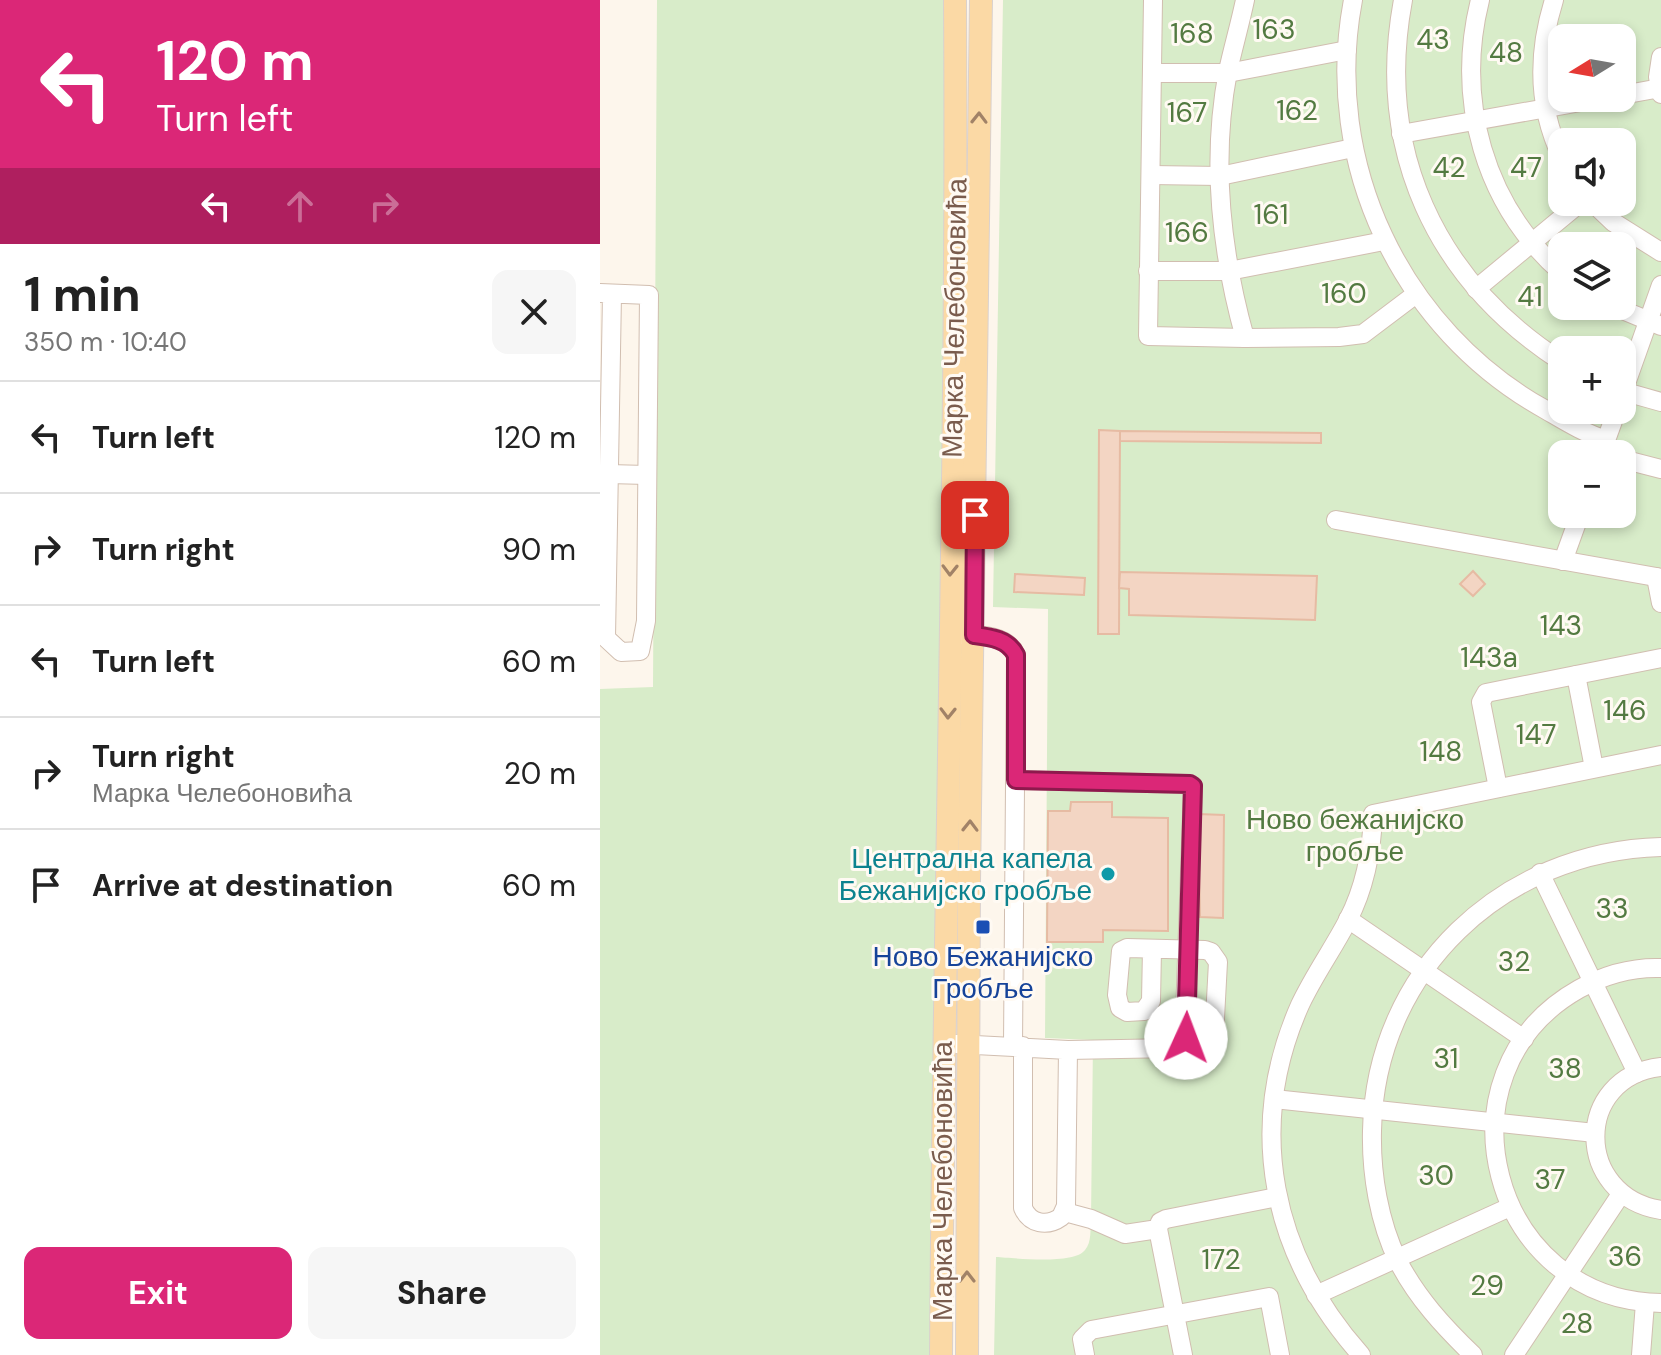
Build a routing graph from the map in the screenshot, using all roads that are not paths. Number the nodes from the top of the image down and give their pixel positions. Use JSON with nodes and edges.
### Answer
{"nodes":[{"id":1,"x":955,"y":0,"type":"edge"},
{"id":2,"x":981,"y":0,"type":"edge"},
{"id":3,"x":1153,"y":0,"type":"edge"},
{"id":4,"x":1245,"y":0,"type":"edge"},
{"id":5,"x":1353,"y":0,"type":"edge"},
{"id":6,"x":1403,"y":0,"type":"edge"},
{"id":7,"x":1480,"y":0,"type":"edge"},
{"id":8,"x":1554,"y":0,"type":"edge"},
{"id":9,"x":1347,"y":50,"type":"junction"},
{"id":10,"x":1661,"y":57,"type":"edge"},
{"id":11,"x":1152,"y":73,"type":"junction"},
{"id":12,"x":1228,"y":73,"type":"junction"},
{"id":13,"x":1660,"y":91,"type":"edge"},
{"id":14,"x":1636,"y":94,"type":"edge"},
{"id":15,"x":1548,"y":107,"type":"edge"},
{"id":16,"x":1544,"y":108,"type":"junction"},
{"id":17,"x":1475,"y":122,"type":"junction"},
{"id":18,"x":1550,"y":128,"type":"edge"},
{"id":19,"x":1401,"y":134,"type":"junction"},
{"id":20,"x":1353,"y":148,"type":"junction"},
{"id":21,"x":967,"y":166,"type":"junction"},
{"id":22,"x":1151,"y":175,"type":"junction"},
{"id":23,"x":1220,"y":176,"type":"junction"},
{"id":24,"x":1564,"y":216,"type":"edge"},
{"id":25,"x":1607,"y":216,"type":"edge"},
{"id":26,"x":1384,"y":241,"type":"junction"},
{"id":27,"x":1532,"y":243,"type":"junction"},
{"id":28,"x":1661,"y":252,"type":"edge"},
{"id":29,"x":1548,"y":259,"type":"edge"},
{"id":30,"x":1148,"y":271,"type":"junction"},
{"id":31,"x":1229,"y":271,"type":"junction"},
{"id":32,"x":1661,"y":285,"type":"edge"},
{"id":33,"x":1476,"y":289,"type":"junction"},
{"id":34,"x":606,"y":293,"type":"edge"},
{"id":35,"x":1416,"y":294,"type":"junction"},
{"id":36,"x":1654,"y":324,"type":"edge"},
{"id":37,"x":1245,"y":338,"type":"junction"},
{"id":38,"x":1548,"y":352,"type":"edge"},
{"id":39,"x":1636,"y":362,"type":"edge"},
{"id":40,"x":1636,"y":396,"type":"edge"},
{"id":41,"x":1661,"y":402,"type":"edge"},
{"id":42,"x":1594,"y":440,"type":"edge"},
{"id":43,"x":1636,"y":463,"type":"edge"},
{"id":44,"x":1661,"y":469,"type":"edge"},
{"id":45,"x":608,"y":474,"type":"junction"},
{"id":46,"x":647,"y":475,"type":"junction"},
{"id":47,"x":1336,"y":520,"type":"dead end"},
{"id":48,"x":1575,"y":528,"type":"edge"},
{"id":49,"x":1563,"y":561,"type":"junction"},
{"id":50,"x":1658,"y":578,"type":"edge"},
{"id":51,"x":1661,"y":603,"type":"edge"},
{"id":52,"x":949,"y":635,"type":"junction"},
{"id":53,"x":974,"y":635,"type":"junction"},
{"id":54,"x":1661,"y":658,"type":"edge"},
{"id":55,"x":1576,"y":675,"type":"junction"},
{"id":56,"x":1661,"y":755,"type":"edge"},
{"id":57,"x":1594,"y":768,"type":"junction"},
{"id":58,"x":1016,"y":780,"type":"junction"},
{"id":59,"x":1498,"y":788,"type":"junction"},
{"id":60,"x":1661,"y":847,"type":"edge"},
{"id":61,"x":1540,"y":873,"type":"junction"},
{"id":62,"x":1348,"y":919,"type":"junction"},
{"id":63,"x":1152,"y":949,"type":"dead end"},
{"id":64,"x":1189,"y":950,"type":"junction"},
{"id":65,"x":1661,"y":968,"type":"edge"},
{"id":66,"x":1424,"y":971,"type":"junction"},
{"id":67,"x":1592,"y":982,"type":"junction"},
{"id":68,"x":1524,"y":1039,"type":"junction"},
{"id":69,"x":943,"y":1043,"type":"junction"},
{"id":70,"x":1184,"y":1043,"type":"junction"},
{"id":71,"x":968,"y":1044,"type":"junction"},
{"id":72,"x":1018,"y":1046,"type":"junction"},
{"id":73,"x":1068,"y":1050,"type":"junction"},
{"id":74,"x":1661,"y":1067,"type":"edge"},
{"id":75,"x":1637,"y":1073,"type":"junction"},
{"id":76,"x":1274,"y":1099,"type":"junction"},
{"id":77,"x":1372,"y":1109,"type":"junction"},
{"id":78,"x":1494,"y":1121,"type":"junction"},
{"id":79,"x":1595,"y":1133,"type":"junction"},
{"id":80,"x":1621,"y":1194,"type":"junction"},
{"id":81,"x":1277,"y":1197,"type":"junction"},
{"id":82,"x":1510,"y":1207,"type":"junction"},
{"id":83,"x":1661,"y":1210,"type":"edge"},
{"id":84,"x":1065,"y":1212,"type":"junction"},
{"id":85,"x":1158,"y":1229,"type":"junction"},
{"id":86,"x":1397,"y":1259,"type":"junction"},
{"id":87,"x":1566,"y":1274,"type":"junction"},
{"id":88,"x":1316,"y":1295,"type":"junction"},
{"id":89,"x":1653,"y":1303,"type":"edge"},
{"id":90,"x":1175,"y":1314,"type":"junction"},
{"id":91,"x":941,"y":1355,"type":"edge"},
{"id":92,"x":967,"y":1355,"type":"edge"},
{"id":93,"x":1085,"y":1355,"type":"edge"},
{"id":94,"x":1183,"y":1355,"type":"edge"},
{"id":95,"x":1280,"y":1355,"type":"edge"},
{"id":96,"x":1361,"y":1355,"type":"edge"},
{"id":97,"x":1473,"y":1355,"type":"edge"},
{"id":98,"x":1514,"y":1355,"type":"edge"},
{"id":99,"x":1641,"y":1355,"type":"edge"}],
"edges":[{"from":1,"to":21,"type":"main road","name":"Марка Челебоновића"},
{"from":21,"to":2,"type":"main road","name":"Марка Челебоновића","one_way":true},
{"from":3,"to":11,"type":"lane"},
{"from":4,"to":12,"type":"lane"},
{"from":5,"to":9,"type":"lane"},
{"from":6,"to":19,"type":"lane"},
{"from":7,"to":17,"type":"lane"},
{"from":8,"to":16,"type":"lane"},
{"from":9,"to":12,"type":"lane"},
{"from":9,"to":20,"type":"lane"},
{"from":10,"to":13,"type":"lane"},
{"from":11,"to":12,"type":"lane"},
{"from":11,"to":22,"type":"lane"},
{"from":12,"to":23,"type":"lane"},
{"from":13,"to":14,"type":"lane"},
{"from":15,"to":16,"type":"lane"},
{"from":16,"to":17,"type":"lane"},
{"from":16,"to":18,"type":"lane"},
{"from":17,"to":19,"type":"lane"},
{"from":17,"to":27,"type":"lane"},
{"from":19,"to":33,"type":"lane"},
{"from":20,"to":23,"type":"lane"},
{"from":20,"to":26,"type":"lane"},
{"from":21,"to":52,"type":"main road","name":"Марка Челебоновића","one_way":true},
{"from":21,"to":53,"type":"main road","name":"Марка Челебоновића"},
{"from":22,"to":23,"type":"lane"},
{"from":22,"to":30,"type":"lane"},
{"from":23,"to":31,"type":"lane"},
{"from":24,"to":27,"type":"lane"},
{"from":25,"to":28,"type":"lane"},
{"from":26,"to":31,"type":"lane"},
{"from":26,"to":35,"type":"lane"},
{"from":27,"to":29,"type":"lane"},
{"from":27,"to":33,"type":"lane"},
{"from":30,"to":31,"type":"lane"},
{"from":30,"to":37,"type":"lane"},
{"from":31,"to":37,"type":"lane"},
{"from":32,"to":36,"type":"lane"},
{"from":33,"to":38,"type":"lane"},
{"from":34,"to":45,"type":"lane"},
{"from":34,"to":46,"type":"lane"},
{"from":35,"to":37,"type":"lane"},
{"from":35,"to":42,"type":"lane"},
{"from":36,"to":39,"type":"lane"},
{"from":40,"to":41,"type":"lane"},
{"from":43,"to":44,"type":"lane"},
{"from":45,"to":46,"type":"lane"},
{"from":45,"to":46,"type":"lane"},
{"from":47,"to":49,"type":"lane"},
{"from":48,"to":49,"type":"lane"},
{"from":49,"to":50,"type":"lane"},
{"from":50,"to":51,"type":"lane"},
{"from":52,"to":53,"type":"lane"},
{"from":52,"to":69,"type":"main road","name":"Марка Челебоновића","one_way":true},
{"from":53,"to":58,"type":"lane"},
{"from":71,"to":53,"type":"main road","name":"Марка Челебоновића","one_way":true},
{"from":54,"to":55,"type":"lane"},
{"from":55,"to":57,"type":"lane"},
{"from":55,"to":59,"type":"lane"},
{"from":56,"to":57,"type":"lane"},
{"from":57,"to":59,"type":"lane"},
{"from":58,"to":64,"type":"lane"},
{"from":58,"to":72,"type":"lane"},
{"from":59,"to":62,"type":"lane"},
{"from":60,"to":61,"type":"lane"},
{"from":61,"to":66,"type":"lane"},
{"from":61,"to":67,"type":"lane"},
{"from":62,"to":66,"type":"lane"},
{"from":62,"to":76,"type":"lane"},
{"from":63,"to":64,"type":"lane"},
{"from":64,"to":70,"type":"lane"},
{"from":64,"to":70,"type":"lane"},
{"from":65,"to":67,"type":"lane"},
{"from":66,"to":68,"type":"lane"},
{"from":66,"to":77,"type":"lane"},
{"from":67,"to":68,"type":"lane"},
{"from":67,"to":75,"type":"lane"},
{"from":68,"to":78,"type":"lane"},
{"from":69,"to":71,"type":"lane"},
{"from":69,"to":91,"type":"main road","name":"Марка Челебоновића"},
{"from":70,"to":73,"type":"lane"},
{"from":71,"to":72,"type":"lane"},
{"from":92,"to":71,"type":"main road","name":"Марка Челебоновића","one_way":true},
{"from":72,"to":73,"type":"lane"},
{"from":72,"to":84,"type":"lane"},
{"from":73,"to":84,"type":"lane"},
{"from":74,"to":75,"type":"lane"},
{"from":75,"to":79,"type":"lane"},
{"from":76,"to":77,"type":"lane"},
{"from":76,"to":81,"type":"lane"},
{"from":77,"to":78,"type":"lane"},
{"from":77,"to":86,"type":"lane"},
{"from":78,"to":79,"type":"lane"},
{"from":78,"to":82,"type":"lane"},
{"from":79,"to":80,"type":"lane"},
{"from":80,"to":83,"type":"lane"},
{"from":80,"to":87,"type":"lane"},
{"from":81,"to":85,"type":"lane"},
{"from":81,"to":88,"type":"lane"},
{"from":82,"to":86,"type":"lane"},
{"from":82,"to":87,"type":"lane"},
{"from":84,"to":85,"type":"lane"},
{"from":85,"to":90,"type":"lane"},
{"from":86,"to":88,"type":"lane"},
{"from":86,"to":97,"type":"lane"},
{"from":87,"to":89,"type":"lane"},
{"from":87,"to":98,"type":"lane"},
{"from":88,"to":96,"type":"lane"},
{"from":89,"to":99,"type":"lane"},
{"from":90,"to":93,"type":"lane"},
{"from":90,"to":94,"type":"lane"},
{"from":90,"to":95,"type":"lane"}]}
